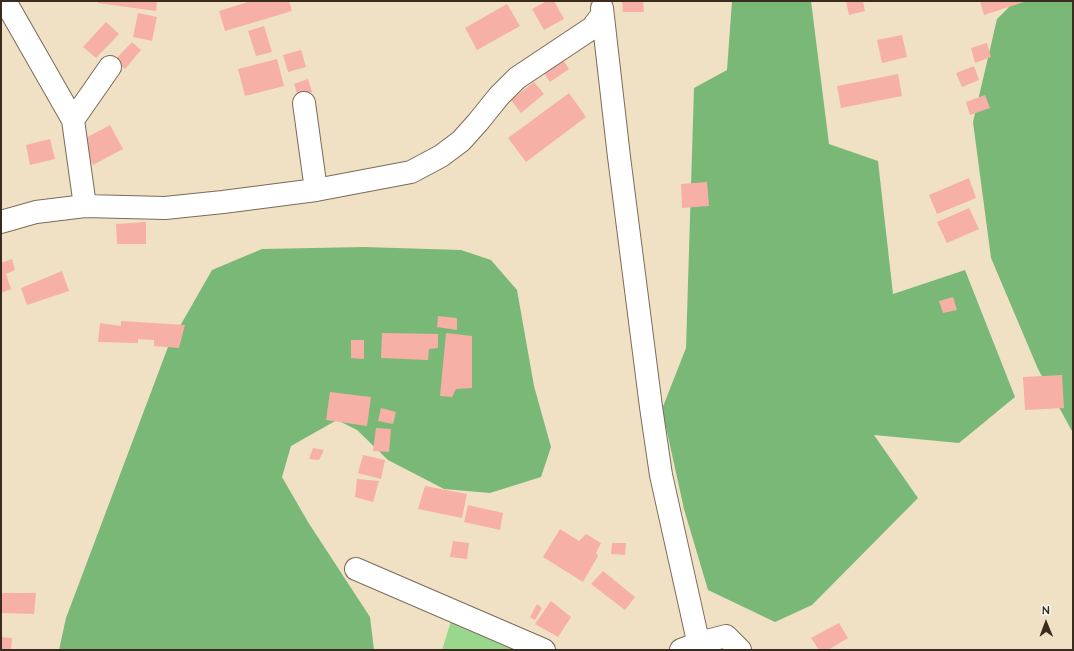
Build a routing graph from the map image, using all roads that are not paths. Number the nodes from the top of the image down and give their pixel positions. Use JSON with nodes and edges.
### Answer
{"nodes":[{"id":1,"x":5,"y":1,"type":"edge"},
{"id":2,"x":602,"y":8,"type":"edge"},
{"id":3,"x":110,"y":67,"type":"dead end"},
{"id":4,"x":304,"y":103,"type":"dead end"},
{"id":5,"x":73,"y":120,"type":"junction"},
{"id":6,"x":316,"y":190,"type":"junction"},
{"id":7,"x":85,"y":206,"type":"junction"},
{"id":8,"x":1,"y":222,"type":"edge"},
{"id":9,"x":356,"y":569,"type":"dead end"},
{"id":10,"x":693,"y":648,"type":"edge"},
{"id":11,"x":544,"y":650,"type":"edge"},
{"id":12,"x":740,"y":650,"type":"edge"}],
"edges":[{"from":1,"to":5,"type":"street"},
{"from":2,"to":6,"type":"street"},
{"from":2,"to":10,"type":"street"},
{"from":3,"to":5,"type":"street"},
{"from":4,"to":6,"type":"street"},
{"from":5,"to":7,"type":"street"},
{"from":6,"to":7,"type":"street"},
{"from":7,"to":8,"type":"street"},
{"from":9,"to":11,"type":"street"},
{"from":10,"to":12,"type":"street"}]}
